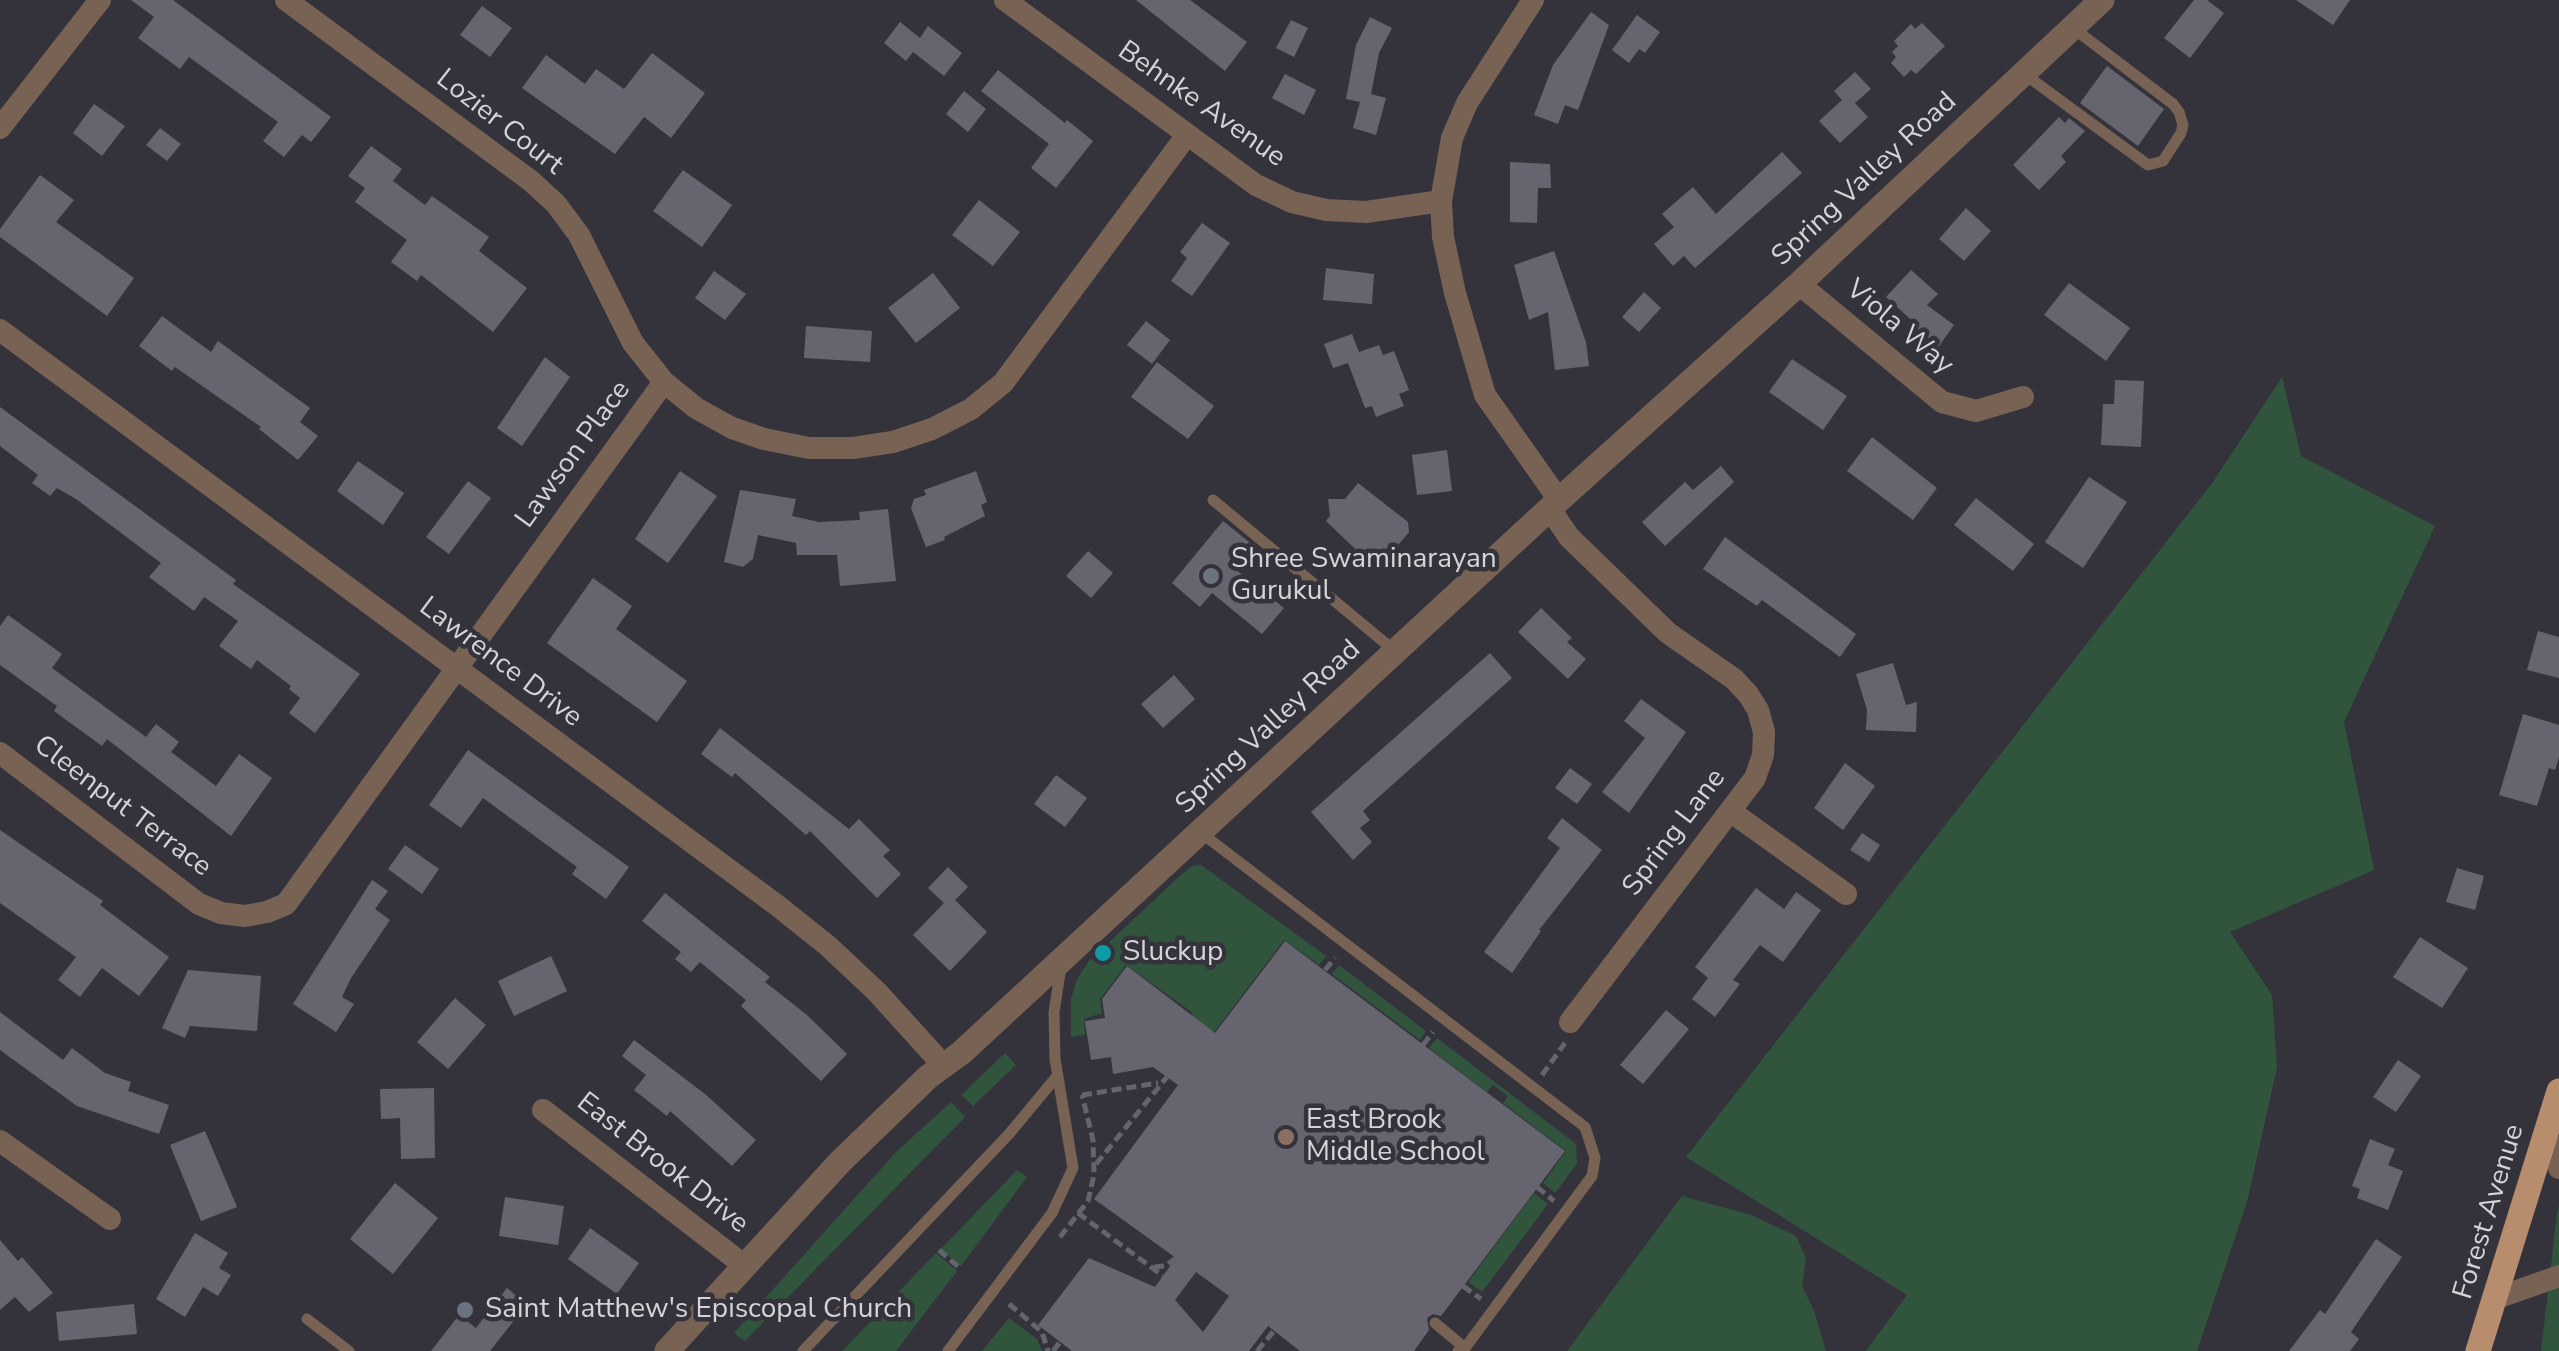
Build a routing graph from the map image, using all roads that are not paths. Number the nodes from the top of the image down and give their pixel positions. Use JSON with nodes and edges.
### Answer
{"nodes":[{"id":1,"x":100,"y":0,"type":"edge"},
{"id":2,"x":286,"y":0,"type":"edge"},
{"id":3,"x":1005,"y":0,"type":"edge"},
{"id":4,"x":1532,"y":0,"type":"edge"},
{"id":5,"x":2102,"y":0,"type":"edge"},
{"id":6,"x":2072,"y":28,"type":"junction"},
{"id":7,"x":2023,"y":73,"type":"junction"},
{"id":8,"x":0,"y":128,"type":"edge"},
{"id":9,"x":1187,"y":135,"type":"junction"},
{"id":10,"x":1441,"y":200,"type":"junction"},
{"id":11,"x":1799,"y":284,"type":"junction"},
{"id":12,"x":0,"y":330,"type":"edge"},
{"id":13,"x":664,"y":382,"type":"junction"},
{"id":14,"x":2023,"y":397,"type":"dead end"},
{"id":15,"x":1213,"y":500,"type":"dead end"},
{"id":16,"x":1555,"y":504,"type":"junction"},
{"id":17,"x":1396,"y":652,"type":"junction"},
{"id":18,"x":456,"y":667,"type":"junction"},
{"id":19,"x":0,"y":753,"type":"edge"},
{"id":20,"x":1730,"y":811,"type":"junction"},
{"id":21,"x":1200,"y":832,"type":"junction"},
{"id":22,"x":1846,"y":894,"type":"dead end"},
{"id":23,"x":267,"y":912,"type":"joint"},
{"id":24,"x":1063,"y":959,"type":"junction"},
{"id":25,"x":1570,"y":1022,"type":"road end"},
{"id":26,"x":944,"y":1066,"type":"junction"},
{"id":27,"x":1058,"y":1076,"type":"junction"},
{"id":28,"x":2559,"y":1091,"type":"edge"},
{"id":29,"x":543,"y":1110,"type":"dead end"},
{"id":30,"x":2546,"y":1134,"type":"junction"},
{"id":31,"x":0,"y":1141,"type":"edge"},
{"id":32,"x":2559,"y":1168,"type":"edge"},
{"id":33,"x":110,"y":1218,"type":"dead end"},
{"id":34,"x":745,"y":1266,"type":"junction"},
{"id":35,"x":2559,"y":1276,"type":"edge"},
{"id":36,"x":2494,"y":1299,"type":"junction"},
{"id":37,"x":307,"y":1319,"type":"dead end"},
{"id":38,"x":1435,"y":1323,"type":"dead end"},
{"id":39,"x":1462,"y":1350,"type":"edge"},
{"id":40,"x":349,"y":1351,"type":"edge"},
{"id":41,"x":667,"y":1351,"type":"edge"},
{"id":42,"x":803,"y":1351,"type":"edge"},
{"id":43,"x":948,"y":1351,"type":"edge"},
{"id":44,"x":2478,"y":1351,"type":"edge"}],
"edges":[{"from":1,"to":8,"type":"street"},
{"from":2,"to":13,"type":"street","name":"Lozier Court"},
{"from":3,"to":9,"type":"street","name":"Behnke Avenue"},
{"from":4,"to":10,"type":"street","name":"Spring Lane"},
{"from":5,"to":6,"type":"street","name":"Spring Valley Road"},
{"from":6,"to":7,"type":"street","name":"Spring Valley Road"},
{"from":6,"to":7,"type":"lane"},
{"from":7,"to":11,"type":"street","name":"Spring Valley Road"},
{"from":9,"to":10,"type":"street","name":"Behnke Avenue"},
{"from":9,"to":13,"type":"street","name":"Lawson Place"},
{"from":10,"to":16,"type":"street","name":"Spring Lane"},
{"from":11,"to":14,"type":"street","name":"Viola Way"},
{"from":11,"to":16,"type":"street","name":"Spring Valley Road"},
{"from":12,"to":18,"type":"street","name":"Lawrence Drive"},
{"from":13,"to":18,"type":"street","name":"Lawson Place"},
{"from":15,"to":17,"type":"lane"},
{"from":16,"to":17,"type":"street","name":"Spring Valley Road"},
{"from":16,"to":20,"type":"street","name":"Spring Lane"},
{"from":17,"to":21,"type":"street","name":"Spring Valley Road"},
{"from":18,"to":23,"type":"street","name":"Lawson Place"},
{"from":18,"to":26,"type":"street","name":"Lawrence Drive"},
{"from":19,"to":23,"type":"street","name":"Cleenput Terrace"},
{"from":20,"to":22,"type":"street"},
{"from":20,"to":25,"type":"street","name":"Spring Lane"},
{"from":21,"to":24,"type":"street","name":"Spring Valley Road"},
{"from":21,"to":39,"type":"lane"},
{"from":24,"to":26,"type":"street","name":"Spring Valley Road"},
{"from":24,"to":27,"type":"lane"},
{"from":26,"to":34,"type":"street","name":"Spring Valley Road"},
{"from":27,"to":42,"type":"lane"},
{"from":27,"to":43,"type":"lane"},
{"from":28,"to":30,"type":"main road","name":"Forest Avenue"},
{"from":29,"to":34,"type":"street","name":"East Brook Drive"},
{"from":30,"to":32,"type":"street"},
{"from":30,"to":36,"type":"main road","name":"Forest Avenue"},
{"from":31,"to":33,"type":"street"},
{"from":34,"to":41,"type":"street","name":"Spring Valley Road"},
{"from":35,"to":36,"type":"street"},
{"from":36,"to":44,"type":"main road","name":"Forest Avenue"},
{"from":37,"to":40,"type":"lane"},
{"from":38,"to":39,"type":"lane"}]}
